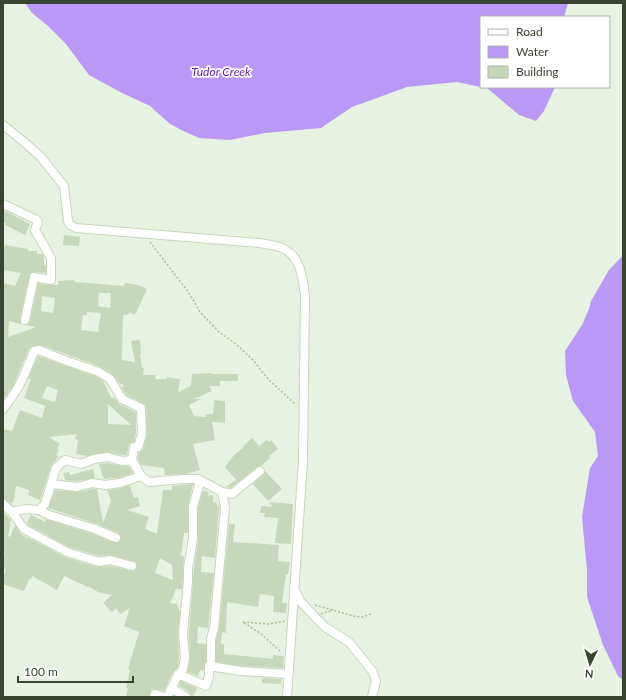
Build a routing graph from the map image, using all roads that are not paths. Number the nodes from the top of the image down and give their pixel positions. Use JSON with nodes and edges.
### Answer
{"nodes":[{"id":1,"x":3,"y":125,"type":"edge"},
{"id":2,"x":3,"y":204,"type":"edge"},
{"id":3,"x":25,"y":320,"type":"dead end"},
{"id":4,"x":3,"y":409,"type":"edge"},
{"id":5,"x":132,"y":460,"type":"junction"},
{"id":6,"x":260,"y":471,"type":"dead end"},
{"id":7,"x":141,"y":476,"type":"junction"},
{"id":8,"x":198,"y":479,"type":"junction"},
{"id":9,"x":51,"y":484,"type":"junction"},
{"id":10,"x":222,"y":492,"type":"junction"},
{"id":11,"x":3,"y":504,"type":"edge"},
{"id":12,"x":39,"y":510,"type":"junction"},
{"id":13,"x":12,"y":512,"type":"junction"},
{"id":14,"x":116,"y":538,"type":"dead end"},
{"id":15,"x":132,"y":566,"type":"dead end"},
{"id":16,"x":294,"y":588,"type":"junction"},
{"id":17,"x":211,"y":666,"type":"junction"},
{"id":18,"x":178,"y":674,"type":"junction"},
{"id":19,"x":288,"y":674,"type":"junction"},
{"id":20,"x":171,"y":688,"type":"junction"},
{"id":21,"x":154,"y":697,"type":"edge"},
{"id":22,"x":165,"y":697,"type":"edge"},
{"id":23,"x":186,"y":697,"type":"edge"},
{"id":24,"x":287,"y":697,"type":"edge"},
{"id":25,"x":372,"y":697,"type":"edge"}],
"edges":[{"from":1,"to":16,"type":"street"},
{"from":2,"to":3,"type":"street"},
{"from":4,"to":5,"type":"street"},
{"from":5,"to":7,"type":"street"},
{"from":5,"to":9,"type":"street"},
{"from":6,"to":10,"type":"street"},
{"from":7,"to":8,"type":"street"},
{"from":7,"to":9,"type":"street"},
{"from":8,"to":10,"type":"street"},
{"from":8,"to":18,"type":"street"},
{"from":9,"to":12,"type":"street"},
{"from":10,"to":17,"type":"street"},
{"from":11,"to":13,"type":"street"},
{"from":12,"to":13,"type":"street"},
{"from":12,"to":14,"type":"street"},
{"from":13,"to":15,"type":"street"},
{"from":16,"to":19,"type":"street"},
{"from":16,"to":25,"type":"street"},
{"from":17,"to":18,"type":"street"},
{"from":17,"to":19,"type":"street"},
{"from":18,"to":20,"type":"street"},
{"from":19,"to":24,"type":"street"},
{"from":20,"to":22,"type":"street"},
{"from":20,"to":23,"type":"street"},
{"from":21,"to":22,"type":"street"}]}
